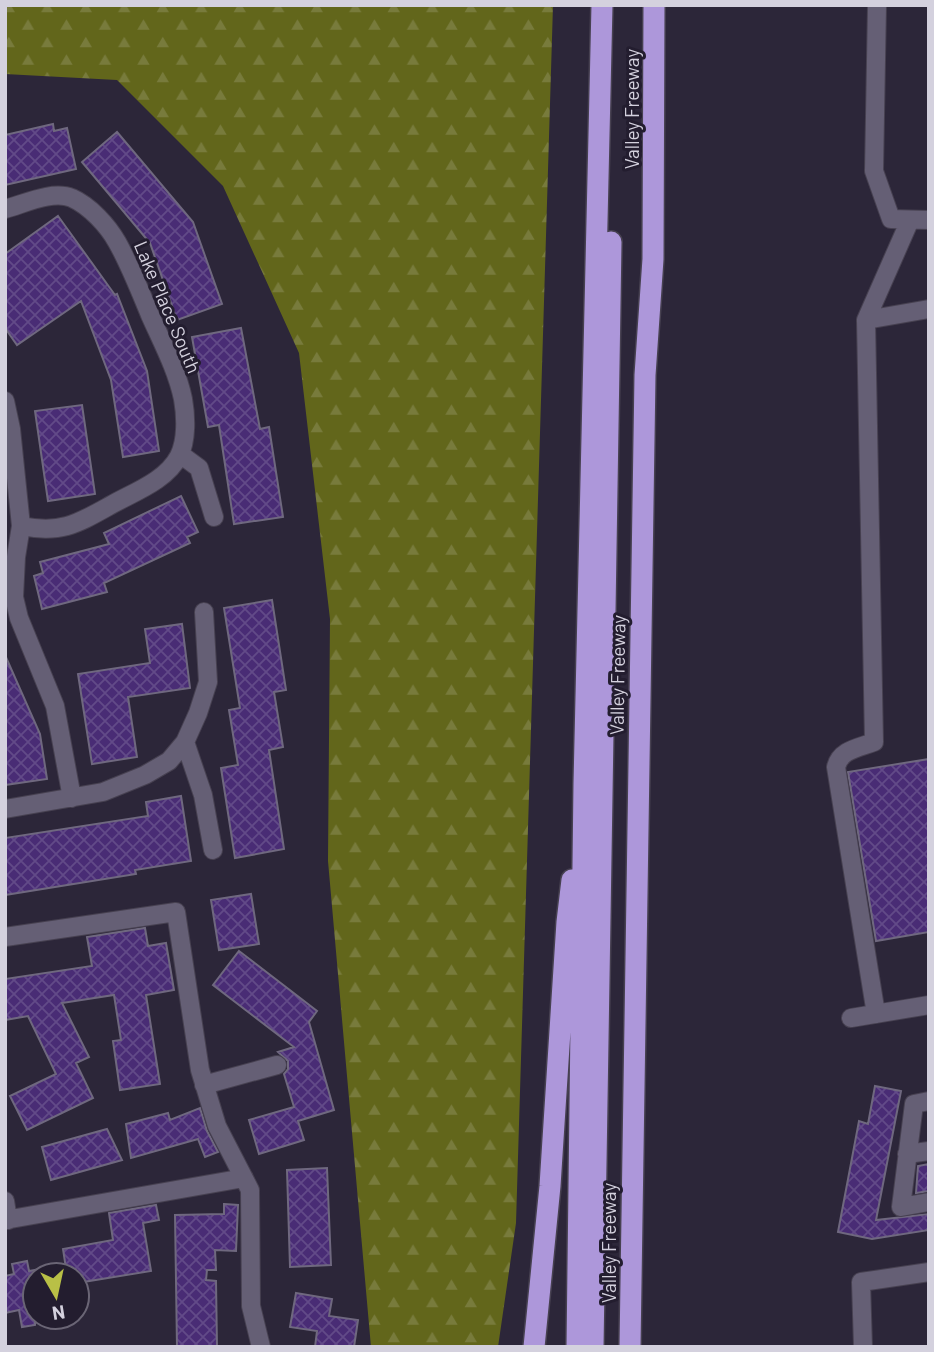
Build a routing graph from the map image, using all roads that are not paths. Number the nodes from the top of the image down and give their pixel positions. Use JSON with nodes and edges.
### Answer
{"nodes":[{"id":1,"x":602,"y":5,"type":"edge"},
{"id":2,"x":614,"y":5,"type":"edge"},
{"id":3,"x":654,"y":5,"type":"edge"},
{"id":4,"x":877,"y":5,"type":"edge"},
{"id":5,"x":5,"y":209,"type":"edge"},
{"id":6,"x":910,"y":220,"type":"junction"},
{"id":7,"x":929,"y":220,"type":"edge"},
{"id":8,"x":929,"y":309,"type":"edge"},
{"id":9,"x":866,"y":320,"type":"junction"},
{"id":10,"x":5,"y":401,"type":"edge"},
{"id":11,"x":180,"y":454,"type":"junction"},
{"id":12,"x":214,"y":517,"type":"dead end"},
{"id":13,"x":21,"y":526,"type":"junction"},
{"id":14,"x":204,"y":612,"type":"dead end"},
{"id":15,"x":12,"y":619,"type":"edge"},
{"id":16,"x":185,"y":742,"type":"junction"},
{"id":17,"x":584,"y":784,"type":"junction"},
{"id":18,"x":72,"y":798,"type":"junction"},
{"id":19,"x":5,"y":810,"type":"edge"},
{"id":20,"x":213,"y":850,"type":"dead end"},
{"id":21,"x":5,"y":937,"type":"edge"},
{"id":22,"x":929,"y":1005,"type":"edge"},
{"id":23,"x":876,"y":1014,"type":"junction"},
{"id":24,"x":851,"y":1018,"type":"dead end"},
{"id":25,"x":277,"y":1065,"type":"dead end"},
{"id":26,"x":204,"y":1085,"type":"junction"},
{"id":27,"x":929,"y":1101,"type":"edge"},
{"id":28,"x":929,"y":1151,"type":"edge"},
{"id":29,"x":907,"y":1154,"type":"junction"},
{"id":30,"x":244,"y":1178,"type":"junction"},
{"id":31,"x":5,"y":1201,"type":"edge"},
{"id":32,"x":929,"y":1202,"type":"edge"},
{"id":33,"x":7,"y":1220,"type":"edge"},
{"id":34,"x":929,"y":1272,"type":"edge"},
{"id":35,"x":261,"y":1347,"type":"edge"},
{"id":36,"x":534,"y":1347,"type":"edge"},
{"id":37,"x":577,"y":1347,"type":"edge"},
{"id":38,"x":593,"y":1347,"type":"edge"},
{"id":39,"x":630,"y":1347,"type":"edge"},
{"id":40,"x":863,"y":1347,"type":"edge"}],
"edges":[{"from":1,"to":17,"type":"highway","name":"Valley Freeway"},
{"from":2,"to":38,"type":"highway"},
{"from":3,"to":39,"type":"highway","name":"Valley Freeway"},
{"from":4,"to":6,"type":"street"},
{"from":5,"to":11,"type":"street","name":"Lake Place South"},
{"from":6,"to":7,"type":"street"},
{"from":6,"to":9,"type":"street"},
{"from":8,"to":9,"type":"street"},
{"from":9,"to":23,"type":"street"},
{"from":10,"to":13,"type":"street"},
{"from":11,"to":12,"type":"street"},
{"from":11,"to":13,"type":"street"},
{"from":13,"to":15,"type":"street"},
{"from":14,"to":16,"type":"street"},
{"from":15,"to":18,"type":"street"},
{"from":16,"to":18,"type":"street"},
{"from":16,"to":20,"type":"street"},
{"from":17,"to":36,"type":"highway"},
{"from":17,"to":37,"type":"highway","name":"Valley Freeway"},
{"from":18,"to":19,"type":"street"},
{"from":21,"to":26,"type":"street"},
{"from":22,"to":23,"type":"street"},
{"from":23,"to":24,"type":"street"},
{"from":25,"to":26,"type":"street"},
{"from":26,"to":30,"type":"street"},
{"from":27,"to":29,"type":"street"},
{"from":28,"to":29,"type":"street"},
{"from":29,"to":32,"type":"street"},
{"from":30,"to":33,"type":"street"},
{"from":30,"to":35,"type":"street"},
{"from":31,"to":33,"type":"street"},
{"from":34,"to":40,"type":"street"}]}
